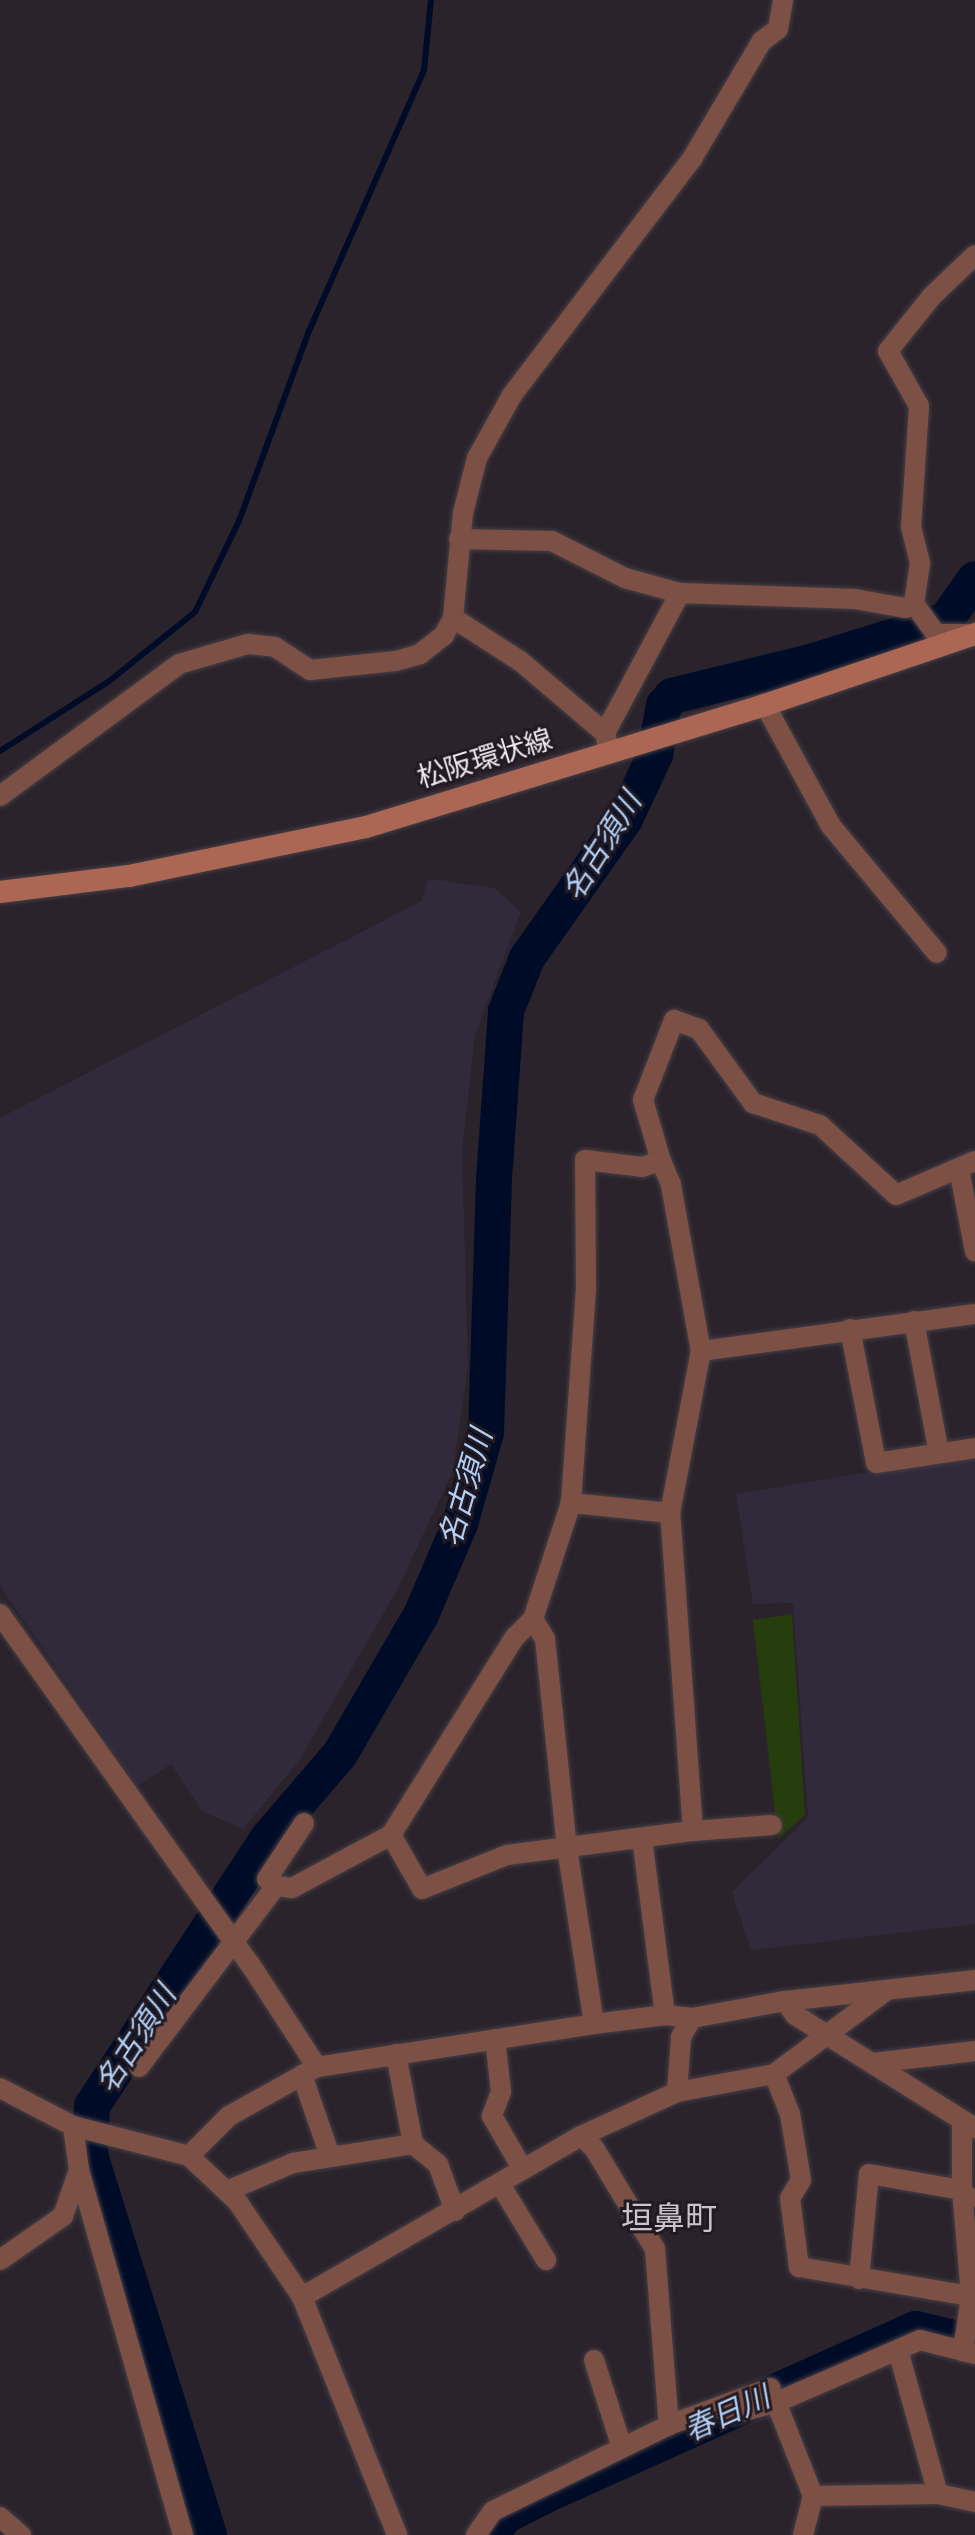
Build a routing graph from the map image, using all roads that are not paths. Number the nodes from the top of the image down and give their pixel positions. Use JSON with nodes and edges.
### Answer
{"nodes":[{"id":1,"x":783,"y":0,"type":"edge"},
{"id":2,"x":975,"y":255,"type":"edge"},
{"id":3,"x":459,"y":539,"type":"junction"},
{"id":4,"x":680,"y":593,"type":"junction"},
{"id":5,"x":914,"y":604,"type":"junction"},
{"id":6,"x":453,"y":618,"type":"junction"},
{"id":7,"x":975,"y":634,"type":"edge"},
{"id":8,"x":765,"y":705,"type":"junction"},
{"id":9,"x":614,"y":744,"type":"junction"},
{"id":10,"x":0,"y":796,"type":"edge"},
{"id":11,"x":0,"y":892,"type":"edge"},
{"id":12,"x":937,"y":953,"type":"dead end"},
{"id":13,"x":661,"y":1161,"type":"junction"},
{"id":14,"x":967,"y":1165,"type":"edge"},
{"id":15,"x":975,"y":1251,"type":"edge"},
{"id":16,"x":975,"y":1314,"type":"edge"},
{"id":17,"x":914,"y":1321,"type":"junction"},
{"id":18,"x":850,"y":1329,"type":"junction"},
{"id":19,"x":701,"y":1351,"type":"junction"},
{"id":20,"x":975,"y":1448,"type":"edge"},
{"id":21,"x":939,"y":1453,"type":"junction"},
{"id":22,"x":571,"y":1503,"type":"junction"},
{"id":23,"x":670,"y":1513,"type":"junction"},
{"id":24,"x":0,"y":1614,"type":"edge"},
{"id":25,"x":533,"y":1619,"type":"junction"},
{"id":26,"x":304,"y":1823,"type":"dead end"},
{"id":27,"x":772,"y":1825,"type":"dead end"},
{"id":28,"x":693,"y":1831,"type":"junction"},
{"id":29,"x":391,"y":1835,"type":"junction"},
{"id":30,"x":642,"y":1838,"type":"junction"},
{"id":31,"x":567,"y":1848,"type":"junction"},
{"id":32,"x":276,"y":1886,"type":"junction"},
{"id":33,"x":234,"y":1942,"type":"junction"},
{"id":34,"x":975,"y":1980,"type":"edge"},
{"id":35,"x":887,"y":1990,"type":"junction"},
{"id":36,"x":785,"y":2001,"type":"junction"},
{"id":37,"x":665,"y":2015,"type":"junction"},
{"id":38,"x":692,"y":2018,"type":"junction"},
{"id":39,"x":594,"y":2024,"type":"junction"},
{"id":40,"x":828,"y":2035,"type":"junction"},
{"id":41,"x":495,"y":2039,"type":"junction"},
{"id":42,"x":975,"y":2051,"type":"edge"},
{"id":43,"x":396,"y":2054,"type":"junction"},
{"id":44,"x":873,"y":2063,"type":"junction"},
{"id":45,"x":139,"y":2067,"type":"dead end"},
{"id":46,"x":310,"y":2071,"type":"junction"},
{"id":47,"x":774,"y":2074,"type":"junction"},
{"id":48,"x":0,"y":2088,"type":"edge"},
{"id":49,"x":677,"y":2092,"type":"junction"},
{"id":50,"x":968,"y":2124,"type":"edge"},
{"id":51,"x":73,"y":2126,"type":"junction"},
{"id":52,"x":581,"y":2136,"type":"junction"},
{"id":53,"x":413,"y":2144,"type":"junction"},
{"id":54,"x":189,"y":2156,"type":"junction"},
{"id":55,"x":330,"y":2156,"type":"junction"},
{"id":56,"x":79,"y":2170,"type":"junction"},
{"id":57,"x":523,"y":2170,"type":"junction"},
{"id":58,"x":500,"y":2184,"type":"junction"},
{"id":59,"x":227,"y":2191,"type":"junction"},
{"id":60,"x":969,"y":2197,"type":"edge"},
{"id":61,"x":455,"y":2211,"type":"junction"},
{"id":62,"x":0,"y":2260,"type":"edge"},
{"id":63,"x":546,"y":2260,"type":"dead end"},
{"id":64,"x":859,"y":2279,"type":"junction"},
{"id":65,"x":971,"y":2296,"type":"junction"},
{"id":66,"x":302,"y":2297,"type":"junction"},
{"id":67,"x":898,"y":2350,"type":"junction"},
{"id":68,"x":969,"y":2352,"type":"edge"},
{"id":69,"x":594,"y":2360,"type":"dead end"},
{"id":70,"x":774,"y":2396,"type":"junction"},
{"id":71,"x":734,"y":2414,"type":"dead end"},
{"id":72,"x":669,"y":2425,"type":"junction"},
{"id":73,"x":622,"y":2448,"type":"junction"},
{"id":74,"x":938,"y":2494,"type":"junction"},
{"id":75,"x":813,"y":2496,"type":"junction"},
{"id":76,"x":975,"y":2502,"type":"edge"},
{"id":77,"x":0,"y":2517,"type":"edge"},
{"id":78,"x":21,"y":2535,"type":"edge"},
{"id":79,"x":183,"y":2535,"type":"edge"},
{"id":80,"x":397,"y":2535,"type":"edge"},
{"id":81,"x":476,"y":2535,"type":"edge"},
{"id":82,"x":803,"y":2535,"type":"edge"}],
"edges":[{"from":1,"to":3,"type":"street"},
{"from":2,"to":5,"type":"street"},
{"from":3,"to":4,"type":"street"},
{"from":3,"to":6,"type":"street"},
{"from":4,"to":5,"type":"street"},
{"from":4,"to":9,"type":"street"},
{"from":5,"to":7,"type":"street"},
{"from":6,"to":9,"type":"street"},
{"from":6,"to":10,"type":"street"},
{"from":7,"to":8,"type":"main road","name":"松阪環状線"},
{"from":8,"to":9,"type":"main road","name":"松阪環状線"},
{"from":8,"to":12,"type":"street"},
{"from":9,"to":11,"type":"main road","name":"松阪環状線"},
{"from":13,"to":14,"type":"street"},
{"from":13,"to":19,"type":"street"},
{"from":13,"to":22,"type":"street"},
{"from":14,"to":15,"type":"street"},
{"from":16,"to":17,"type":"street"},
{"from":17,"to":18,"type":"street"},
{"from":17,"to":21,"type":"street"},
{"from":18,"to":19,"type":"street"},
{"from":18,"to":21,"type":"street"},
{"from":19,"to":23,"type":"street"},
{"from":20,"to":21,"type":"street"},
{"from":22,"to":23,"type":"street"},
{"from":22,"to":25,"type":"street"},
{"from":23,"to":28,"type":"street"},
{"from":24,"to":33,"type":"street"},
{"from":25,"to":29,"type":"street"},
{"from":25,"to":31,"type":"street"},
{"from":26,"to":32,"type":"street"},
{"from":27,"to":28,"type":"street"},
{"from":28,"to":30,"type":"street"},
{"from":29,"to":31,"type":"street"},
{"from":29,"to":32,"type":"street"},
{"from":30,"to":31,"type":"street"},
{"from":30,"to":37,"type":"street"},
{"from":31,"to":39,"type":"street"},
{"from":32,"to":33,"type":"street"},
{"from":33,"to":45,"type":"street"},
{"from":33,"to":46,"type":"street"},
{"from":34,"to":35,"type":"street"},
{"from":35,"to":36,"type":"street"},
{"from":35,"to":40,"type":"street"},
{"from":36,"to":38,"type":"street"},
{"from":36,"to":40,"type":"street"},
{"from":37,"to":38,"type":"street"},
{"from":37,"to":39,"type":"street"},
{"from":38,"to":49,"type":"street"},
{"from":39,"to":41,"type":"street"},
{"from":40,"to":44,"type":"street"},
{"from":40,"to":47,"type":"street"},
{"from":41,"to":43,"type":"street"},
{"from":41,"to":57,"type":"street"},
{"from":42,"to":44,"type":"street"},
{"from":43,"to":46,"type":"street"},
{"from":43,"to":53,"type":"street"},
{"from":44,"to":50,"type":"street"},
{"from":46,"to":54,"type":"street"},
{"from":46,"to":55,"type":"street"},
{"from":47,"to":49,"type":"street"},
{"from":47,"to":64,"type":"street"},
{"from":48,"to":51,"type":"street"},
{"from":49,"to":52,"type":"street"},
{"from":50,"to":60,"type":"street"},
{"from":51,"to":54,"type":"street"},
{"from":51,"to":56,"type":"street"},
{"from":52,"to":57,"type":"street"},
{"from":52,"to":72,"type":"street"},
{"from":53,"to":55,"type":"street"},
{"from":53,"to":61,"type":"street"},
{"from":54,"to":59,"type":"street"},
{"from":55,"to":59,"type":"street"},
{"from":56,"to":62,"type":"street"},
{"from":56,"to":79,"type":"street"},
{"from":57,"to":58,"type":"street"},
{"from":58,"to":61,"type":"street"},
{"from":58,"to":63,"type":"street"},
{"from":59,"to":66,"type":"street"},
{"from":60,"to":64,"type":"street"},
{"from":60,"to":65,"type":"street"},
{"from":61,"to":66,"type":"street"},
{"from":64,"to":65,"type":"street"},
{"from":65,"to":68,"type":"street"},
{"from":66,"to":80,"type":"street"},
{"from":67,"to":68,"type":"street"},
{"from":67,"to":70,"type":"street"},
{"from":67,"to":74,"type":"street"},
{"from":69,"to":73,"type":"street"},
{"from":70,"to":71,"type":"street"},
{"from":70,"to":72,"type":"street"},
{"from":70,"to":75,"type":"street"},
{"from":72,"to":73,"type":"street"},
{"from":73,"to":81,"type":"street"},
{"from":74,"to":75,"type":"street"},
{"from":74,"to":76,"type":"street"},
{"from":75,"to":82,"type":"street"},
{"from":77,"to":78,"type":"street"}]}
